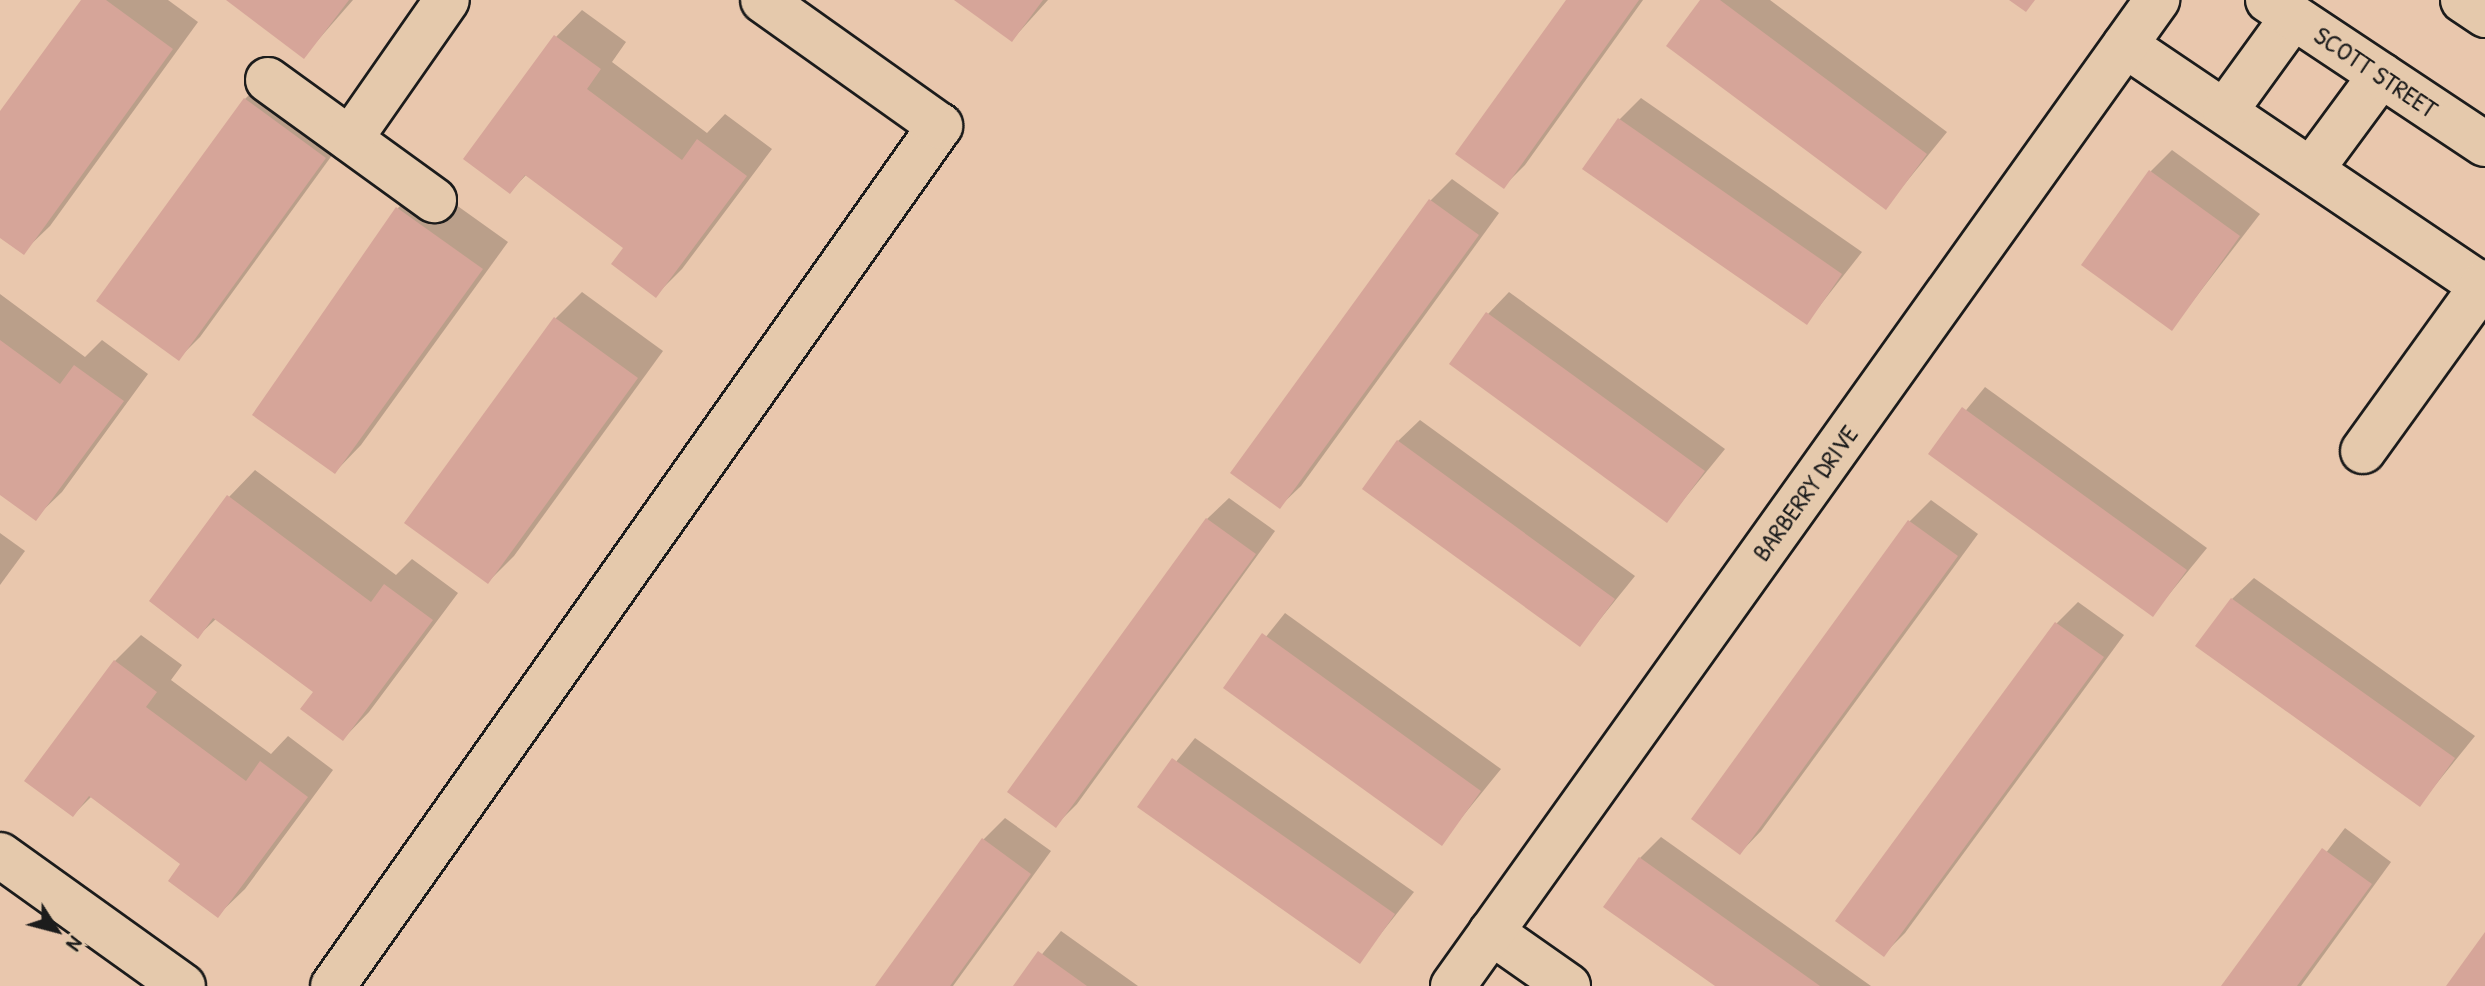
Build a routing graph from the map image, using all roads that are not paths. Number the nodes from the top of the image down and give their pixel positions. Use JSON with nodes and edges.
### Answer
{"nodes":[{"id":1,"x":447,"y":0,"type":"edge"},
{"id":2,"x":763,"y":0,"type":"edge"},
{"id":3,"x":2157,"y":0,"type":"edge"},
{"id":4,"x":2463,"y":0,"type":"edge"},
{"id":5,"x":2281,"y":8,"type":"edge"},
{"id":6,"x":2485,"y":15,"type":"edge"},
{"id":7,"x":2125,"y":45,"type":"junction"},
{"id":8,"x":2381,"y":75,"type":"junction"},
{"id":9,"x":268,"y":80,"type":"dead end"},
{"id":10,"x":2225,"y":111,"type":"junction"},
{"id":11,"x":350,"y":139,"type":"junction"},
{"id":12,"x":2485,"y":144,"type":"edge"},
{"id":13,"x":2311,"y":170,"type":"junction"},
{"id":14,"x":434,"y":200,"type":"dead end"},
{"id":15,"x":2484,"y":285,"type":"edge"},
{"id":16,"x":2363,"y":451,"type":"dead end"},
{"id":17,"x":0,"y":855,"type":"edge"},
{"id":18,"x":1491,"y":932,"type":"junction"},
{"id":19,"x":183,"y":986,"type":"edge"},
{"id":20,"x":333,"y":986,"type":"edge"},
{"id":21,"x":1453,"y":986,"type":"edge"},
{"id":22,"x":1568,"y":986,"type":"edge"}],
"edges":[{"from":1,"to":11,"type":"street"},
{"from":2,"to":20,"type":"street"},
{"from":3,"to":7,"type":"street","name":"BARBERRY DRIVE"},
{"from":4,"to":6,"type":"street"},
{"from":5,"to":8,"type":"street","name":"SCOTT STREET"},
{"from":5,"to":10,"type":"street"},
{"from":7,"to":10,"type":"street"},
{"from":7,"to":18,"type":"street","name":"BARBERRY DRIVE"},
{"from":8,"to":12,"type":"street","name":"SCOTT STREET"},
{"from":8,"to":13,"type":"street"},
{"from":9,"to":11,"type":"street"},
{"from":10,"to":13,"type":"street"},
{"from":11,"to":14,"type":"street"},
{"from":13,"to":15,"type":"street"},
{"from":15,"to":16,"type":"street"},
{"from":17,"to":19,"type":"street"},
{"from":18,"to":21,"type":"street","name":"BARBERRY DRIVE"},
{"from":18,"to":22,"type":"street"}]}
